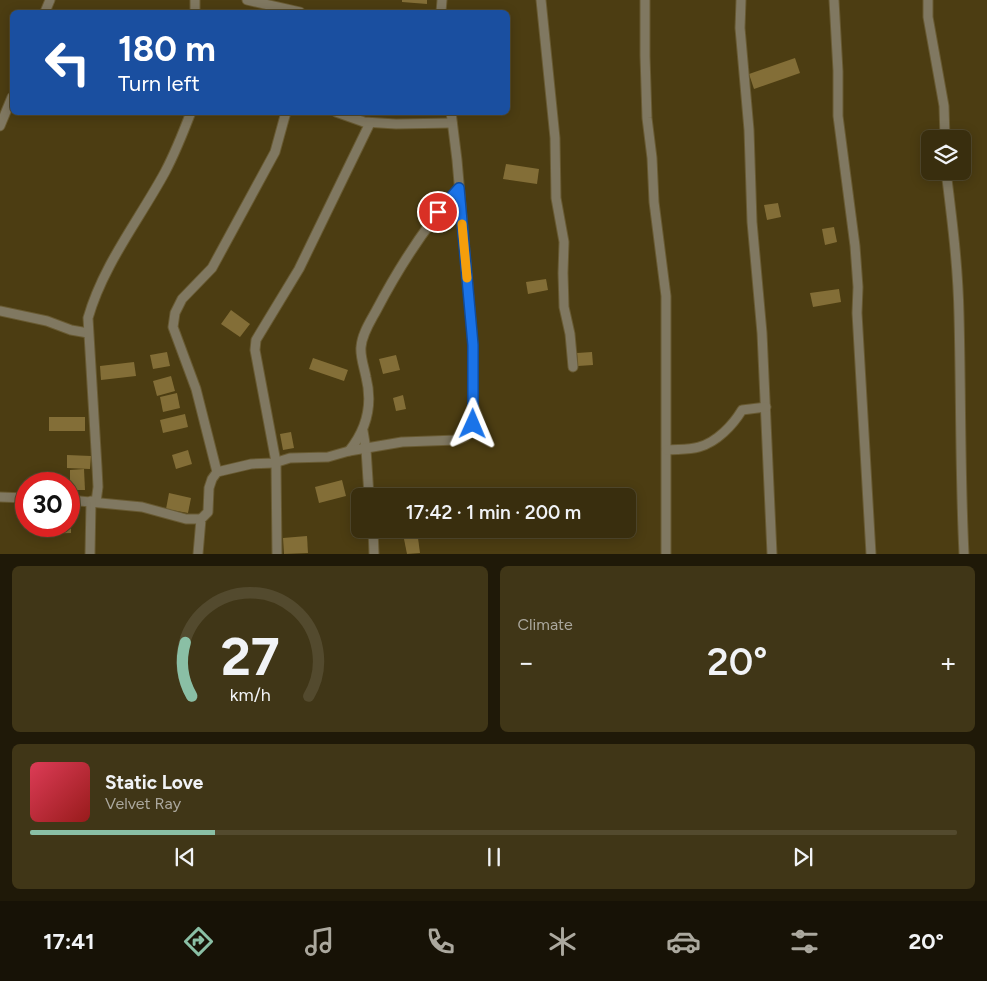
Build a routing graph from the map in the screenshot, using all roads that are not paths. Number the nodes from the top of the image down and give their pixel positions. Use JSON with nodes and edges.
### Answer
{"nodes":[{"id":1,"x":246,"y":0,"type":"edge"},
{"id":2,"x":541,"y":0,"type":"edge"},
{"id":3,"x":645,"y":0,"type":"edge"},
{"id":4,"x":742,"y":0,"type":"edge"},
{"id":5,"x":834,"y":0,"type":"edge"},
{"id":6,"x":928,"y":0,"type":"edge"},
{"id":7,"x":291,"y":10,"type":"edge"},
{"id":8,"x":10,"y":101,"type":"edge"},
{"id":9,"x":190,"y":115,"type":"edge"},
{"id":10,"x":285,"y":115,"type":"edge"},
{"id":11,"x":344,"y":115,"type":"edge"},
{"id":12,"x":451,"y":115,"type":"edge"},
{"id":13,"x":370,"y":123,"type":"junction"},
{"id":14,"x":452,"y":123,"type":"junction"},
{"id":15,"x":0,"y":126,"type":"edge"},
{"id":16,"x":945,"y":130,"type":"edge"},
{"id":17,"x":947,"y":180,"type":"edge"},
{"id":18,"x":459,"y":188,"type":"junction"},
{"id":19,"x":0,"y":311,"type":"edge"},
{"id":20,"x":88,"y":333,"type":"junction"},
{"id":21,"x":573,"y":367,"type":"dead end"},
{"id":22,"x":766,"y":407,"type":"junction"},
{"id":23,"x":363,"y":431,"type":"junction"},
{"id":24,"x":366,"y":450,"type":"junction"},
{"id":25,"x":667,"y":450,"type":"junction"},
{"id":26,"x":349,"y":451,"type":"junction"},
{"id":27,"x":276,"y":462,"type":"junction"},
{"id":28,"x":217,"y":472,"type":"junction"},
{"id":29,"x":368,"y":488,"type":"edge"},
{"id":30,"x":0,"y":496,"type":"edge"},
{"id":31,"x":15,"y":497,"type":"edge"},
{"id":32,"x":80,"y":501,"type":"edge"},
{"id":33,"x":93,"y":502,"type":"junction"},
{"id":34,"x":201,"y":519,"type":"junction"},
{"id":35,"x":373,"y":538,"type":"edge"},
{"id":36,"x":90,"y":554,"type":"edge"},
{"id":37,"x":198,"y":554,"type":"edge"},
{"id":38,"x":277,"y":554,"type":"edge"},
{"id":39,"x":374,"y":554,"type":"edge"},
{"id":40,"x":666,"y":554,"type":"edge"},
{"id":41,"x":772,"y":554,"type":"edge"},
{"id":42,"x":871,"y":554,"type":"edge"},
{"id":43,"x":964,"y":554,"type":"edge"}],
"edges":[{"from":1,"to":7,"type":"street"},
{"from":2,"to":21,"type":"street"},
{"from":3,"to":25,"type":"street"},
{"from":4,"to":22,"type":"street"},
{"from":5,"to":42,"type":"street"},
{"from":6,"to":16,"type":"street"},
{"from":8,"to":15,"type":"street"},
{"from":9,"to":20,"type":"street"},
{"from":10,"to":28,"type":"street"},
{"from":11,"to":13,"type":"street"},
{"from":12,"to":14,"type":"street"},
{"from":13,"to":14,"type":"street"},
{"from":13,"to":27,"type":"street"},
{"from":14,"to":18,"type":"street"},
{"from":17,"to":43,"type":"street"},
{"from":18,"to":23,"type":"street"},
{"from":18,"to":24,"type":"street"},
{"from":19,"to":20,"type":"street"},
{"from":20,"to":33,"type":"street"},
{"from":22,"to":25,"type":"street"},
{"from":22,"to":41,"type":"street"},
{"from":23,"to":24,"type":"street"},
{"from":23,"to":26,"type":"street"},
{"from":24,"to":26,"type":"street"},
{"from":24,"to":29,"type":"street"},
{"from":25,"to":40,"type":"street"},
{"from":26,"to":27,"type":"street"},
{"from":27,"to":28,"type":"street"},
{"from":27,"to":38,"type":"street"},
{"from":28,"to":34,"type":"street"},
{"from":30,"to":31,"type":"street"},
{"from":32,"to":33,"type":"street"},
{"from":33,"to":34,"type":"street"},
{"from":33,"to":36,"type":"street"},
{"from":34,"to":37,"type":"street"},
{"from":35,"to":39,"type":"street"}]}
